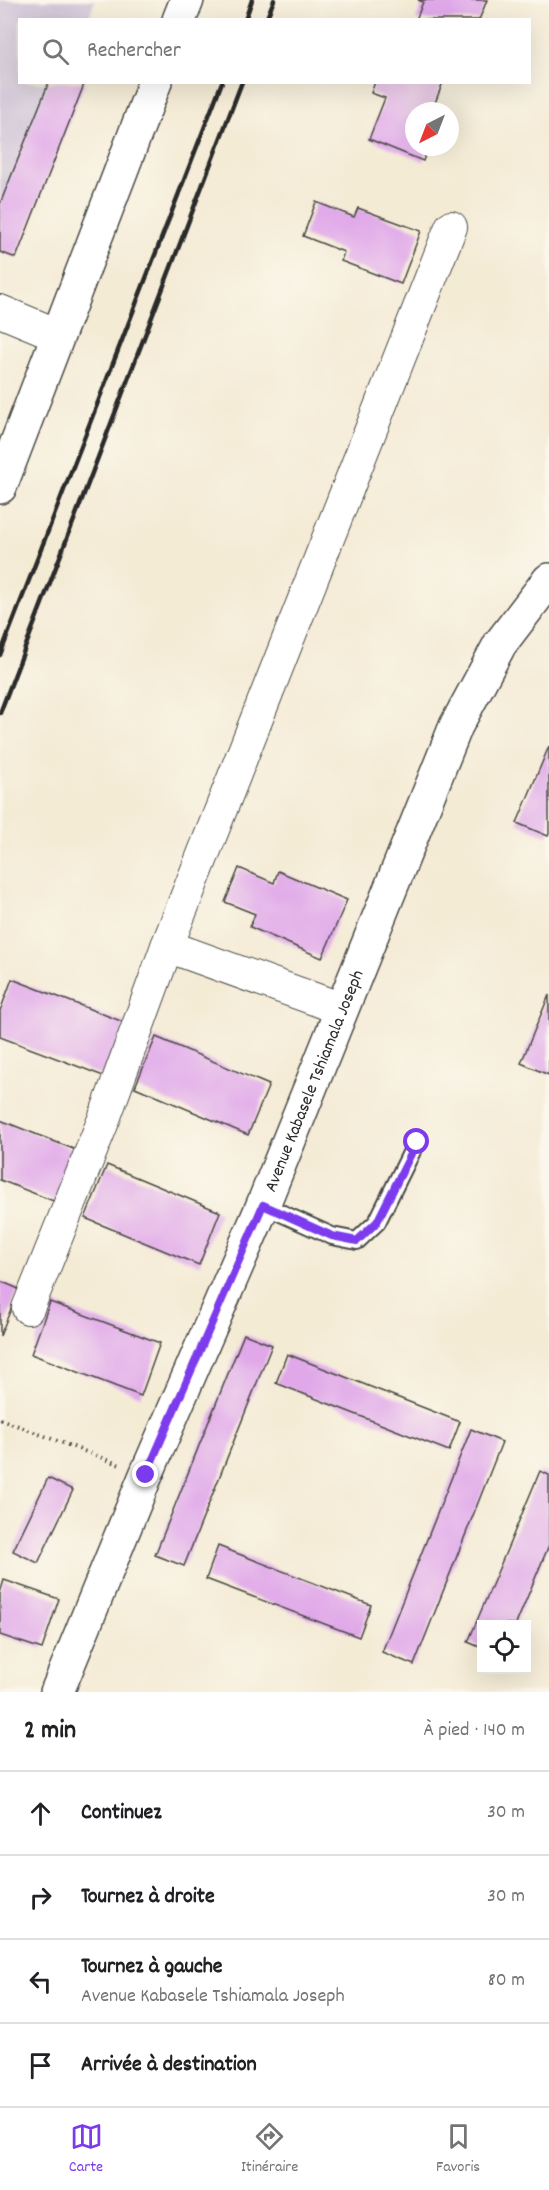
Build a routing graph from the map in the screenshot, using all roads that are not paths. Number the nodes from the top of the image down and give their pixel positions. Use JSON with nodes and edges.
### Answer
{"nodes":[{"id":1,"x":187,"y":0,"type":"edge"},
{"id":2,"x":180,"y":18,"type":"edge"},
{"id":3,"x":154,"y":84,"type":"edge"},
{"id":4,"x":451,"y":227,"type":"dead end"},
{"id":5,"x":0,"y":310,"type":"edge"},
{"id":6,"x":58,"y":335,"type":"junction"},
{"id":7,"x":0,"y":487,"type":"edge"},
{"id":8,"x":549,"y":580,"type":"edge"},
{"id":9,"x":167,"y":946,"type":"junction"},
{"id":10,"x":342,"y":1009,"type":"junction"},
{"id":11,"x":417,"y":1142,"type":"dead end"},
{"id":12,"x":263,"y":1205,"type":"junction"},
{"id":13,"x":28,"y":1308,"type":"dead end"},
{"id":14,"x":57,"y":1692,"type":"edge"}],
"edges":[{"from":1,"to":2,"type":"main road"},
{"from":3,"to":6,"type":"main road"},
{"from":4,"to":9,"type":"street"},
{"from":5,"to":6,"type":"street"},
{"from":6,"to":7,"type":"main road"},
{"from":8,"to":10,"type":"main road","name":"Avenue Kabasele Tshiamala Joseph"},
{"from":9,"to":10,"type":"street"},
{"from":9,"to":13,"type":"street"},
{"from":10,"to":12,"type":"main road","name":"Avenue Kabasele Tshiamala Joseph"},
{"from":11,"to":12,"type":"lane"},
{"from":12,"to":14,"type":"main road","name":"Avenue Kabasele Tshiamala Joseph"}]}
